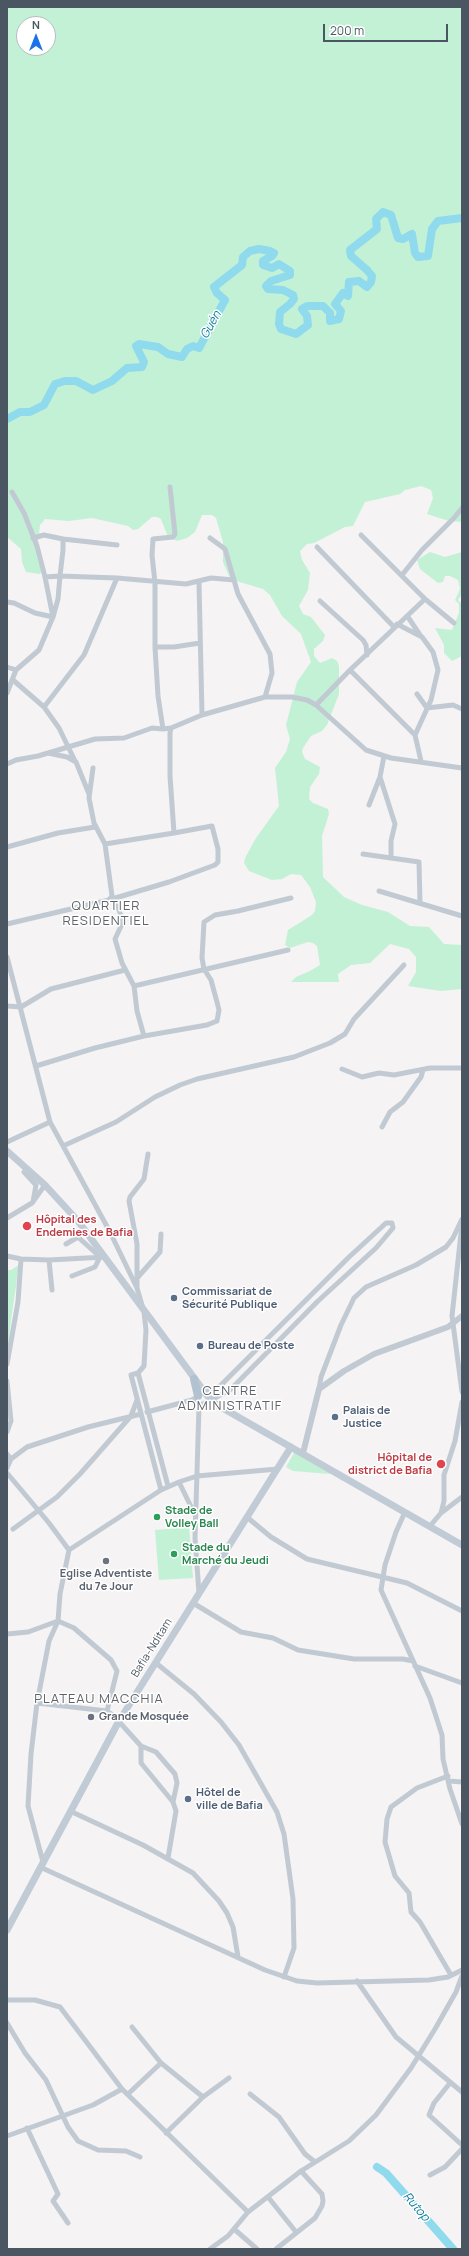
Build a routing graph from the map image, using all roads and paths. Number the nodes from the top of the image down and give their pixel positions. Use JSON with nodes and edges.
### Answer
{"nodes":[{"id":1,"x":170,"y":487,"type":"dead end"},
{"id":2,"x":12,"y":492,"type":"dead end"},
{"id":3,"x":462,"y":508,"type":"edge"},
{"id":4,"x":361,"y":535,"type":"dead end"},
{"id":5,"x":33,"y":538,"type":"junction"},
{"id":6,"x":210,"y":538,"type":"dead end"},
{"id":7,"x":63,"y":539,"type":"junction"},
{"id":8,"x":117,"y":545,"type":"dead end"},
{"id":9,"x":317,"y":547,"type":"dead end"},
{"id":10,"x":402,"y":575,"type":"junction"},
{"id":11,"x":60,"y":576,"type":"junction"},
{"id":12,"x":45,"y":577,"type":"junction"},
{"id":13,"x":117,"y":578,"type":"junction"},
{"id":14,"x":234,"y":580,"type":"junction"},
{"id":15,"x":199,"y":582,"type":"junction"},
{"id":16,"x":155,"y":583,"type":"junction"},
{"id":17,"x":425,"y":599,"type":"junction"},
{"id":18,"x":320,"y":601,"type":"dead end"},
{"id":19,"x":7,"y":602,"type":"edge"},
{"id":20,"x":53,"y":617,"type":"junction"},
{"id":21,"x":408,"y":617,"type":"junction"},
{"id":22,"x":454,"y":623,"type":"dead end"},
{"id":23,"x":396,"y":625,"type":"junction"},
{"id":24,"x":422,"y":637,"type":"junction"},
{"id":25,"x":200,"y":643,"type":"junction"},
{"id":26,"x":155,"y":647,"type":"junction"},
{"id":27,"x":367,"y":655,"type":"junction"},
{"id":28,"x":7,"y":667,"type":"edge"},
{"id":29,"x":16,"y":670,"type":"junction"},
{"id":30,"x":350,"y":670,"type":"junction"},
{"id":31,"x":13,"y":680,"type":"junction"},
{"id":32,"x":7,"y":693,"type":"edge"},
{"id":33,"x":417,"y":694,"type":"dead end"},
{"id":34,"x":265,"y":697,"type":"junction"},
{"id":35,"x":316,"y":705,"type":"junction"},
{"id":36,"x":44,"y":707,"type":"junction"},
{"id":37,"x":427,"y":708,"type":"junction"},
{"id":38,"x":462,"y":709,"type":"edge"},
{"id":39,"x":202,"y":715,"type":"junction"},
{"id":40,"x":171,"y":728,"type":"junction"},
{"id":41,"x":163,"y":729,"type":"junction"},
{"id":42,"x":415,"y":735,"type":"junction"},
{"id":43,"x":70,"y":747,"type":"junction"},
{"id":44,"x":47,"y":753,"type":"junction"},
{"id":45,"x":384,"y":756,"type":"junction"},
{"id":46,"x":421,"y":761,"type":"junction"},
{"id":47,"x":76,"y":762,"type":"junction"},
{"id":48,"x":7,"y":764,"type":"edge"},
{"id":49,"x":94,"y":768,"type":"dead end"},
{"id":50,"x":462,"y":768,"type":"edge"},
{"id":51,"x":380,"y":777,"type":"junction"},
{"id":52,"x":89,"y":794,"type":"junction"},
{"id":53,"x":369,"y":805,"type":"dead end"},
{"id":54,"x":95,"y":827,"type":"junction"},
{"id":55,"x":174,"y":833,"type":"junction"},
{"id":56,"x":105,"y":844,"type":"junction"},
{"id":57,"x":7,"y":847,"type":"edge"},
{"id":58,"x":363,"y":854,"type":"dead end"},
{"id":59,"x":392,"y":858,"type":"junction"},
{"id":60,"x":379,"y":891,"type":"dead end"},
{"id":61,"x":113,"y":898,"type":"junction"},
{"id":62,"x":291,"y":898,"type":"dead end"},
{"id":63,"x":420,"y":903,"type":"junction"},
{"id":64,"x":462,"y":916,"type":"edge"},
{"id":65,"x":7,"y":924,"type":"edge"},
{"id":66,"x":288,"y":950,"type":"dead end"},
{"id":67,"x":7,"y":957,"type":"edge"},
{"id":68,"x":404,"y":965,"type":"dead end"},
{"id":69,"x":215,"y":968,"type":"junction"},
{"id":70,"x":204,"y":969,"type":"junction"},
{"id":71,"x":125,"y":970,"type":"junction"},
{"id":72,"x":210,"y":975,"type":"junction"},
{"id":73,"x":134,"y":986,"type":"junction"},
{"id":74,"x":7,"y":1006,"type":"edge"},
{"id":75,"x":21,"y":1007,"type":"junction"},
{"id":76,"x":144,"y":1036,"type":"junction"},
{"id":77,"x":36,"y":1066,"type":"junction"},
{"id":78,"x":462,"y":1068,"type":"edge"},
{"id":79,"x":342,"y":1069,"type":"dead end"},
{"id":80,"x":423,"y":1070,"type":"junction"},
{"id":81,"x":50,"y":1122,"type":"junction"},
{"id":82,"x":382,"y":1127,"type":"dead end"},
{"id":83,"x":7,"y":1142,"type":"edge"},
{"id":84,"x":63,"y":1146,"type":"junction"},
{"id":85,"x":7,"y":1151,"type":"edge"},
{"id":86,"x":148,"y":1154,"type":"dead end"},
{"id":87,"x":24,"y":1172,"type":"dead end"},
{"id":88,"x":45,"y":1185,"type":"junction"},
{"id":89,"x":32,"y":1203,"type":"junction"},
{"id":90,"x":7,"y":1218,"type":"edge"},
{"id":91,"x":462,"y":1219,"type":"edge"},
{"id":92,"x":162,"y":1234,"type":"dead end"},
{"id":93,"x":66,"y":1244,"type":"dead end"},
{"id":94,"x":7,"y":1256,"type":"edge"},
{"id":95,"x":103,"y":1257,"type":"junction"},
{"id":96,"x":21,"y":1259,"type":"junction"},
{"id":97,"x":49,"y":1260,"type":"junction"},
{"id":98,"x":72,"y":1276,"type":"dead end"},
{"id":99,"x":138,"y":1277,"type":"junction"},
{"id":100,"x":137,"y":1288,"type":"junction"},
{"id":101,"x":52,"y":1290,"type":"dead end"},
{"id":102,"x":144,"y":1312,"type":"junction"},
{"id":103,"x":462,"y":1316,"type":"edge"},
{"id":104,"x":453,"y":1324,"type":"junction"},
{"id":105,"x":7,"y":1364,"type":"edge"},
{"id":106,"x":138,"y":1373,"type":"junction"},
{"id":107,"x":461,"y":1377,"type":"edge"},
{"id":108,"x":194,"y":1380,"type":"joint"},
{"id":109,"x":7,"y":1381,"type":"edge"},
{"id":110,"x":319,"y":1389,"type":"junction"},
{"id":111,"x":462,"y":1392,"type":"edge"},
{"id":112,"x":199,"y":1396,"type":"junction"},
{"id":113,"x":137,"y":1399,"type":"junction"},
{"id":114,"x":212,"y":1402,"type":"junction"},
{"id":115,"x":462,"y":1402,"type":"edge"},
{"id":116,"x":199,"y":1406,"type":"junction"},
{"id":117,"x":147,"y":1410,"type":"junction"},
{"id":118,"x":141,"y":1412,"type":"junction"},
{"id":119,"x":131,"y":1416,"type":"junction"},
{"id":120,"x":7,"y":1432,"type":"edge"},
{"id":121,"x":291,"y":1447,"type":"junction"},
{"id":122,"x":303,"y":1453,"type":"junction"},
{"id":123,"x":7,"y":1454,"type":"edge"},
{"id":124,"x":11,"y":1459,"type":"junction"},
{"id":125,"x":7,"y":1468,"type":"edge"},
{"id":126,"x":278,"y":1469,"type":"junction"},
{"id":127,"x":7,"y":1473,"type":"edge"},
{"id":128,"x":197,"y":1476,"type":"junction"},
{"id":129,"x":179,"y":1482,"type":"junction"},
{"id":130,"x":168,"y":1486,"type":"junction"},
{"id":131,"x":161,"y":1490,"type":"junction"},
{"id":132,"x":462,"y":1498,"type":"edge"},
{"id":133,"x":39,"y":1511,"type":"junction"},
{"id":134,"x":405,"y":1512,"type":"junction"},
{"id":135,"x":441,"y":1513,"type":"junction"},
{"id":136,"x":196,"y":1517,"type":"junction"},
{"id":137,"x":248,"y":1518,"type":"junction"},
{"id":138,"x":430,"y":1526,"type":"junction"},
{"id":139,"x":13,"y":1529,"type":"dead end"},
{"id":140,"x":462,"y":1545,"type":"edge"},
{"id":141,"x":69,"y":1550,"type":"junction"},
{"id":142,"x":382,"y":1576,"type":"junction"},
{"id":143,"x":199,"y":1593,"type":"junction"},
{"id":144,"x":193,"y":1603,"type":"junction"},
{"id":145,"x":462,"y":1610,"type":"edge"},
{"id":146,"x":58,"y":1621,"type":"junction"},
{"id":147,"x":7,"y":1634,"type":"edge"},
{"id":148,"x":408,"y":1648,"type":"junction"},
{"id":149,"x":403,"y":1659,"type":"junction"},
{"id":150,"x":156,"y":1663,"type":"junction"},
{"id":151,"x":414,"y":1663,"type":"junction"},
{"id":152,"x":462,"y":1683,"type":"edge"},
{"id":153,"x":37,"y":1703,"type":"junction"},
{"id":154,"x":106,"y":1711,"type":"junction"},
{"id":155,"x":119,"y":1721,"type":"junction"},
{"id":156,"x":141,"y":1746,"type":"junction"},
{"id":157,"x":448,"y":1779,"type":"junction"},
{"id":158,"x":462,"y":1782,"type":"edge"},
{"id":159,"x":173,"y":1802,"type":"junction"},
{"id":160,"x":70,"y":1811,"type":"junction"},
{"id":161,"x":462,"y":1824,"type":"edge"},
{"id":162,"x":168,"y":1858,"type":"junction"},
{"id":163,"x":42,"y":1864,"type":"junction"},
{"id":164,"x":7,"y":1930,"type":"edge"},
{"id":165,"x":238,"y":1957,"type":"junction"},
{"id":166,"x":462,"y":1970,"type":"edge"},
{"id":167,"x":451,"y":1975,"type":"junction"},
{"id":168,"x":462,"y":1976,"type":"edge"},
{"id":169,"x":284,"y":1977,"type":"junction"},
{"id":170,"x":357,"y":1981,"type":"junction"},
{"id":171,"x":7,"y":2000,"type":"edge"},
{"id":172,"x":7,"y":2023,"type":"edge"},
{"id":173,"x":132,"y":2027,"type":"dead end"},
{"id":174,"x":418,"y":2055,"type":"junction"},
{"id":175,"x":161,"y":2063,"type":"junction"},
{"id":176,"x":230,"y":2078,"type":"dead end"},
{"id":177,"x":450,"y":2083,"type":"junction"},
{"id":178,"x":122,"y":2089,"type":"junction"},
{"id":179,"x":462,"y":2092,"type":"edge"},
{"id":180,"x":128,"y":2094,"type":"junction"},
{"id":181,"x":250,"y":2094,"type":"dead end"},
{"id":182,"x":203,"y":2097,"type":"junction"},
{"id":183,"x":63,"y":2116,"type":"junction"},
{"id":184,"x":28,"y":2128,"type":"junction"},
{"id":185,"x":166,"y":2133,"type":"junction"},
{"id":186,"x":7,"y":2136,"type":"edge"},
{"id":187,"x":462,"y":2144,"type":"edge"},
{"id":188,"x":462,"y":2148,"type":"edge"},
{"id":189,"x":140,"y":2156,"type":"dead end"},
{"id":190,"x":316,"y":2162,"type":"junction"},
{"id":191,"x":301,"y":2171,"type":"junction"},
{"id":192,"x":430,"y":2175,"type":"dead end"},
{"id":193,"x":268,"y":2197,"type":"junction"},
{"id":194,"x":248,"y":2212,"type":"junction"},
{"id":195,"x":68,"y":2223,"type":"dead end"},
{"id":196,"x":234,"y":2229,"type":"junction"},
{"id":197,"x":296,"y":2232,"type":"junction"},
{"id":198,"x":210,"y":2249,"type":"edge"},
{"id":199,"x":257,"y":2249,"type":"edge"},
{"id":200,"x":276,"y":2249,"type":"edge"}],
"edges":[{"from":1,"to":16,"type":"street"},
{"from":2,"to":5,"type":"street"},
{"from":3,"to":10,"type":"street"},
{"from":4,"to":10,"type":"street"},
{"from":5,"to":7,"type":"street"},
{"from":5,"to":12,"type":"street"},
{"from":6,"to":14,"type":"street"},
{"from":7,"to":8,"type":"street"},
{"from":7,"to":11,"type":"street"},
{"from":9,"to":23,"type":"street"},
{"from":10,"to":17,"type":"street"},
{"from":11,"to":12,"type":"street"},
{"from":11,"to":13,"type":"street"},
{"from":11,"to":20,"type":"street"},
{"from":12,"to":20,"type":"street"},
{"from":13,"to":16,"type":"street"},
{"from":13,"to":36,"type":"street"},
{"from":14,"to":15,"type":"street"},
{"from":14,"to":34,"type":"street"},
{"from":15,"to":16,"type":"street"},
{"from":15,"to":25,"type":"street"},
{"from":16,"to":26,"type":"street"},
{"from":17,"to":21,"type":"street"},
{"from":17,"to":22,"type":"street"},
{"from":18,"to":27,"type":"street"},
{"from":19,"to":20,"type":"street"},
{"from":20,"to":29,"type":"street"},
{"from":21,"to":23,"type":"street"},
{"from":21,"to":24,"type":"street"},
{"from":23,"to":24,"type":"street"},
{"from":23,"to":27,"type":"street"},
{"from":24,"to":37,"type":"street"},
{"from":25,"to":26,"type":"street"},
{"from":25,"to":39,"type":"street"},
{"from":26,"to":41,"type":"street"},
{"from":27,"to":30,"type":"street"},
{"from":28,"to":29,"type":"street"},
{"from":29,"to":31,"type":"street"},
{"from":30,"to":35,"type":"street"},
{"from":30,"to":42,"type":"street"},
{"from":31,"to":32,"type":"street"},
{"from":31,"to":36,"type":"street"},
{"from":33,"to":37,"type":"street"},
{"from":34,"to":35,"type":"street"},
{"from":34,"to":39,"type":"street"},
{"from":35,"to":45,"type":"street"},
{"from":36,"to":43,"type":"street"},
{"from":37,"to":38,"type":"street"},
{"from":37,"to":42,"type":"street"},
{"from":39,"to":40,"type":"street"},
{"from":40,"to":41,"type":"street"},
{"from":40,"to":55,"type":"street"},
{"from":41,"to":43,"type":"street"},
{"from":42,"to":46,"type":"street"},
{"from":43,"to":44,"type":"street"},
{"from":43,"to":47,"type":"street"},
{"from":44,"to":47,"type":"street"},
{"from":44,"to":48,"type":"street"},
{"from":45,"to":46,"type":"street"},
{"from":45,"to":51,"type":"street"},
{"from":46,"to":50,"type":"street"},
{"from":47,"to":52,"type":"street"},
{"from":49,"to":52,"type":"street"},
{"from":51,"to":53,"type":"street"},
{"from":51,"to":59,"type":"street"},
{"from":52,"to":54,"type":"street"},
{"from":54,"to":56,"type":"street"},
{"from":54,"to":57,"type":"street"},
{"from":55,"to":56,"type":"street"},
{"from":55,"to":61,"type":"street"},
{"from":56,"to":61,"type":"street"},
{"from":58,"to":59,"type":"street"},
{"from":59,"to":63,"type":"street"},
{"from":60,"to":63,"type":"street"},
{"from":61,"to":65,"type":"street"},
{"from":61,"to":71,"type":"street"},
{"from":62,"to":70,"type":"street"},
{"from":63,"to":64,"type":"street"},
{"from":66,"to":69,"type":"street"},
{"from":67,"to":75,"type":"street"},
{"from":68,"to":84,"type":"street"},
{"from":69,"to":70,"type":"street"},
{"from":69,"to":72,"type":"street"},
{"from":70,"to":72,"type":"street"},
{"from":70,"to":73,"type":"street"},
{"from":71,"to":73,"type":"street"},
{"from":71,"to":75,"type":"street"},
{"from":72,"to":76,"type":"street"},
{"from":73,"to":76,"type":"street"},
{"from":74,"to":75,"type":"street"},
{"from":75,"to":77,"type":"street"},
{"from":76,"to":77,"type":"street"},
{"from":77,"to":81,"type":"street"},
{"from":78,"to":80,"type":"street"},
{"from":79,"to":80,"type":"street"},
{"from":80,"to":82,"type":"street"},
{"from":81,"to":83,"type":"street"},
{"from":81,"to":84,"type":"street"},
{"from":84,"to":100,"type":"street"},
{"from":85,"to":88,"type":"main road"},
{"from":86,"to":99,"type":"street"},
{"from":87,"to":89,"type":"street"},
{"from":88,"to":89,"type":"street"},
{"from":88,"to":95,"type":"main road"},
{"from":89,"to":90,"type":"street"},
{"from":91,"to":104,"type":"street"},
{"from":91,"to":110,"type":"street"},
{"from":92,"to":99,"type":"street"},
{"from":93,"to":95,"type":"street"},
{"from":94,"to":96,"type":"street"},
{"from":95,"to":97,"type":"street"},
{"from":95,"to":98,"type":"street"},
{"from":95,"to":102,"type":"main road"},
{"from":96,"to":97,"type":"street"},
{"from":96,"to":105,"type":"street"},
{"from":97,"to":101,"type":"street"},
{"from":99,"to":100,"type":"street"},
{"from":100,"to":102,"type":"street"},
{"from":102,"to":106,"type":"street"},
{"from":102,"to":108,"type":"main road"},
{"from":103,"to":104,"type":"street"},
{"from":104,"to":107,"type":"street"},
{"from":104,"to":110,"type":"street"},
{"from":106,"to":113,"type":"street"},
{"from":106,"to":117,"type":"street"},
{"from":107,"to":111,"type":"street"},
{"from":108,"to":112,"type":"main road"},
{"from":109,"to":120,"type":"street"},
{"from":110,"to":122,"type":"street"},
{"from":112,"to":114,"type":"main road"},
{"from":112,"to":114,"type":"street"},
{"from":112,"to":116,"type":"street"},
{"from":112,"to":117,"type":"street"},
{"from":113,"to":118,"type":"street"},
{"from":113,"to":119,"type":"street"},
{"from":114,"to":116,"type":"street"},
{"from":114,"to":121,"type":"main road"},
{"from":115,"to":135,"type":"street"},
{"from":116,"to":128,"type":"street"},
{"from":117,"to":118,"type":"street"},
{"from":117,"to":130,"type":"street"},
{"from":118,"to":119,"type":"street"},
{"from":118,"to":131,"type":"street"},
{"from":119,"to":124,"type":"street"},
{"from":119,"to":133,"type":"street"},
{"from":121,"to":122,"type":"main road"},
{"from":121,"to":126,"type":"main road","name":"Bafia-Nditam"},
{"from":122,"to":134,"type":"main road"},
{"from":123,"to":124,"type":"street"},
{"from":124,"to":125,"type":"street"},
{"from":126,"to":128,"type":"street"},
{"from":126,"to":137,"type":"main road","name":"Bafia-Nditam"},
{"from":127,"to":133,"type":"street"},
{"from":128,"to":129,"type":"street"},
{"from":128,"to":136,"type":"street"},
{"from":129,"to":130,"type":"street"},
{"from":129,"to":136,"type":"street"},
{"from":130,"to":131,"type":"street"},
{"from":131,"to":141,"type":"street"},
{"from":132,"to":135,"type":"street"},
{"from":133,"to":139,"type":"street"},
{"from":133,"to":141,"type":"street"},
{"from":134,"to":138,"type":"main road"},
{"from":134,"to":142,"type":"street"},
{"from":135,"to":138,"type":"street"},
{"from":136,"to":143,"type":"street"},
{"from":137,"to":142,"type":"street"},
{"from":137,"to":143,"type":"main road","name":"Bafia-Nditam"},
{"from":138,"to":140,"type":"main road"},
{"from":141,"to":146,"type":"street"},
{"from":142,"to":145,"type":"street"},
{"from":142,"to":148,"type":"street"},
{"from":143,"to":144,"type":"main road","name":"Bafia-Nditam"},
{"from":144,"to":149,"type":"street"},
{"from":144,"to":150,"type":"main road","name":"Bafia-Nditam"},
{"from":146,"to":147,"type":"street"},
{"from":146,"to":153,"type":"street"},
{"from":146,"to":154,"type":"street"},
{"from":148,"to":149,"type":"street"},
{"from":148,"to":151,"type":"street"},
{"from":149,"to":151,"type":"street"},
{"from":150,"to":155,"type":"main road","name":"Bafia-Nditam"},
{"from":150,"to":169,"type":"street"},
{"from":151,"to":152,"type":"street"},
{"from":151,"to":157,"type":"street"},
{"from":153,"to":154,"type":"street"},
{"from":153,"to":163,"type":"street"},
{"from":154,"to":155,"type":"street"},
{"from":155,"to":156,"type":"street"},
{"from":155,"to":160,"type":"main road","name":"Bafia-Nditam"},
{"from":156,"to":159,"type":"street"},
{"from":156,"to":159,"type":"street"},
{"from":157,"to":158,"type":"street"},
{"from":157,"to":161,"type":"street"},
{"from":157,"to":167,"type":"street"},
{"from":159,"to":162,"type":"street"},
{"from":160,"to":162,"type":"street"},
{"from":160,"to":163,"type":"main road","name":"Bafia-Nditam"},
{"from":162,"to":165,"type":"street"},
{"from":163,"to":164,"type":"main road","name":"Bafia-Nditam"},
{"from":163,"to":165,"type":"street"},
{"from":165,"to":169,"type":"street"},
{"from":166,"to":167,"type":"street"},
{"from":167,"to":170,"type":"street"},
{"from":168,"to":174,"type":"street"},
{"from":169,"to":170,"type":"street"},
{"from":170,"to":174,"type":"street"},
{"from":171,"to":178,"type":"street"},
{"from":172,"to":183,"type":"street"},
{"from":173,"to":175,"type":"street"},
{"from":174,"to":177,"type":"street"},
{"from":174,"to":190,"type":"street"},
{"from":175,"to":180,"type":"street"},
{"from":175,"to":182,"type":"street"},
{"from":176,"to":182,"type":"street"},
{"from":177,"to":179,"type":"street"},
{"from":177,"to":187,"type":"street"},
{"from":178,"to":180,"type":"street"},
{"from":178,"to":183,"type":"street"},
{"from":180,"to":185,"type":"street"},
{"from":181,"to":190,"type":"street"},
{"from":182,"to":185,"type":"street"},
{"from":183,"to":184,"type":"street"},
{"from":183,"to":189,"type":"street"},
{"from":184,"to":186,"type":"street"},
{"from":184,"to":195,"type":"street"},
{"from":185,"to":194,"type":"street"},
{"from":188,"to":192,"type":"street"},
{"from":190,"to":191,"type":"street"},
{"from":191,"to":193,"type":"street"},
{"from":191,"to":197,"type":"street"},
{"from":193,"to":194,"type":"street"},
{"from":193,"to":197,"type":"street"},
{"from":194,"to":196,"type":"street"},
{"from":196,"to":198,"type":"street"},
{"from":196,"to":199,"type":"street"},
{"from":197,"to":200,"type":"street"}]}
